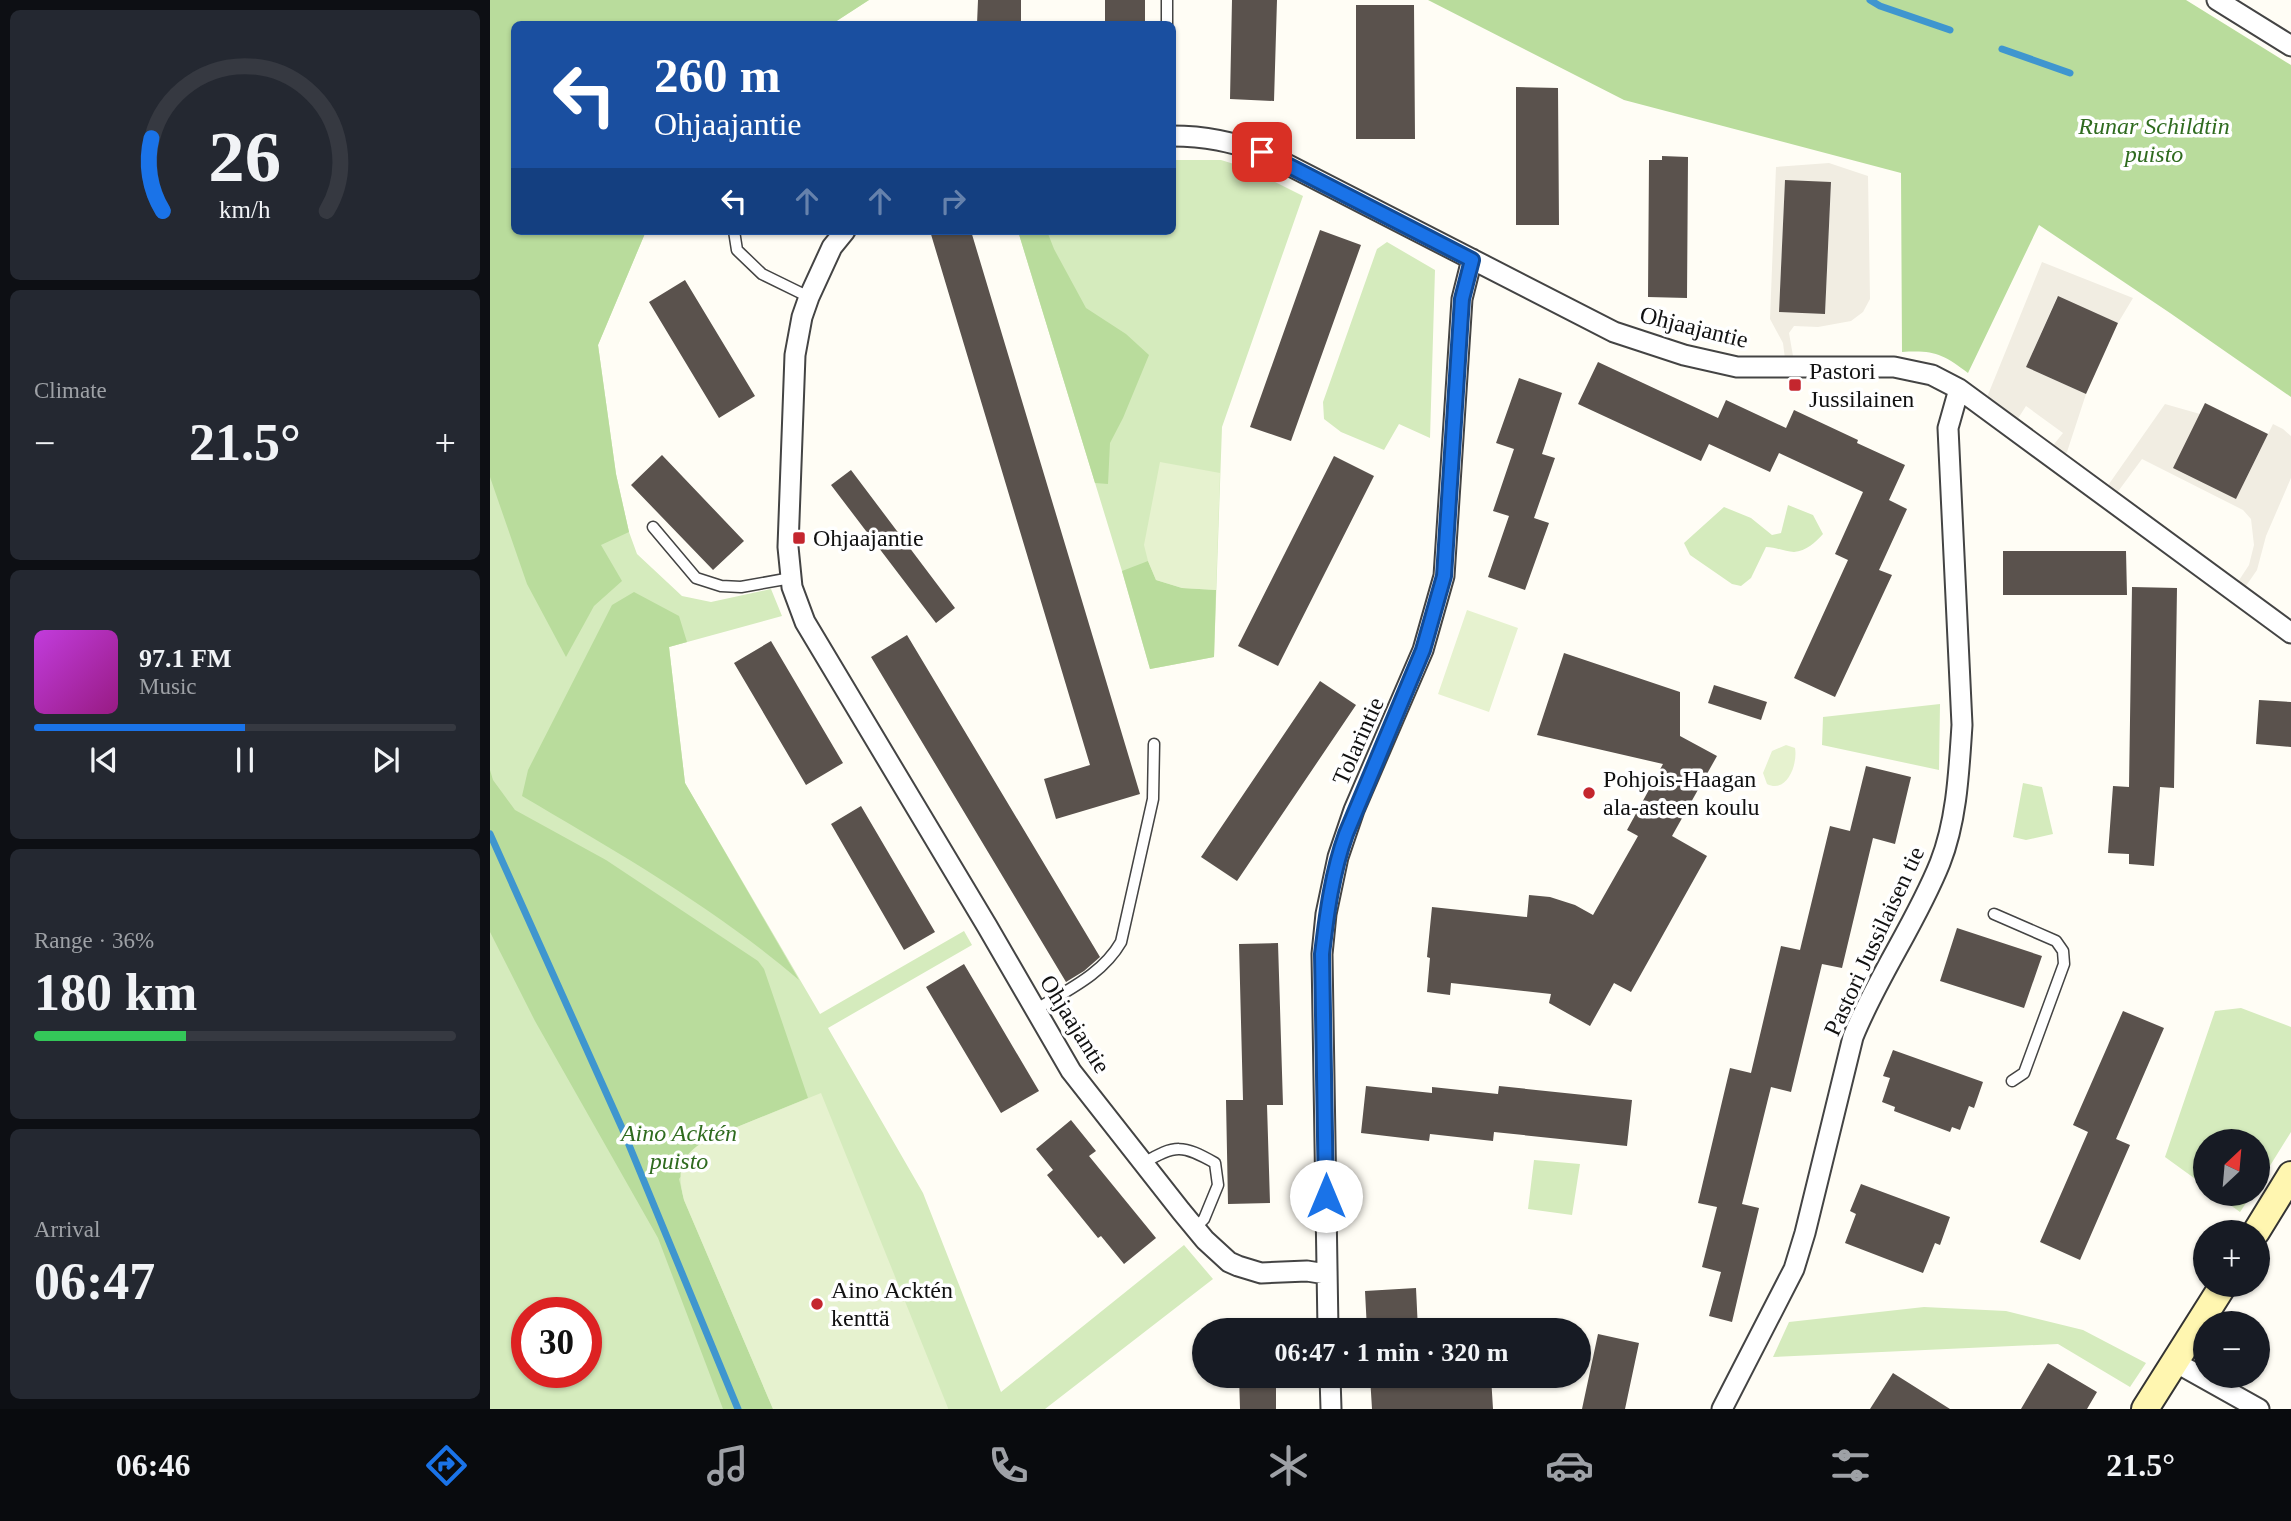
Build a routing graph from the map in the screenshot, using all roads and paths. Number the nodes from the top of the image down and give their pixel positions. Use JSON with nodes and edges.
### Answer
{"nodes":[{"id":1,"x":1167,"y":0,"type":"edge"},
{"id":2,"x":2217,"y":0,"type":"edge"},
{"id":3,"x":1167,"y":21,"type":"edge"},
{"id":4,"x":2291,"y":46,"type":"edge"},
{"id":5,"x":1176,"y":136,"type":"edge"},
{"id":6,"x":735,"y":235,"type":"edge"},
{"id":7,"x":842,"y":235,"type":"edge"},
{"id":8,"x":1472,"y":260,"type":"junction"},
{"id":9,"x":809,"y":297,"type":"junction"},
{"id":10,"x":1959,"y":389,"type":"junction"},
{"id":11,"x":653,"y":527,"type":"dead end"},
{"id":12,"x":791,"y":578,"type":"junction"},
{"id":13,"x":2291,"y":633,"type":"edge"},
{"id":14,"x":1154,"y":744,"type":"dead end"},
{"id":15,"x":1994,"y":914,"type":"dead end"},
{"id":16,"x":1035,"y":1010,"type":"junction"},
{"id":17,"x":2012,"y":1081,"type":"dead end"},
{"id":18,"x":1143,"y":1163,"type":"junction"},
{"id":19,"x":2291,"y":1175,"type":"edge"},
{"id":20,"x":2263,"y":1220,"type":"edge"},
{"id":21,"x":1195,"y":1228,"type":"junction"},
{"id":22,"x":1326,"y":1274,"type":"junction"},
{"id":23,"x":2216,"y":1297,"type":"edge"},
{"id":24,"x":1328,"y":1318,"type":"edge"},
{"id":25,"x":2175,"y":1362,"type":"junction"},
{"id":26,"x":1330,"y":1388,"type":"edge"},
{"id":27,"x":2255,"y":1408,"type":"edge"},
{"id":28,"x":1331,"y":1409,"type":"edge"},
{"id":29,"x":1722,"y":1409,"type":"edge"},
{"id":30,"x":2145,"y":1409,"type":"edge"}],
"edges":[{"from":1,"to":3,"type":"lane"},
{"from":2,"to":4,"type":"street"},
{"from":5,"to":8,"type":"street","name":"Ohjaajantie"},
{"from":6,"to":9,"type":"lane"},
{"from":7,"to":9,"type":"street","name":"Ohjaajantie"},
{"from":8,"to":10,"type":"street","name":"Ohjaajantie"},
{"from":8,"to":22,"type":"street","name":"Tolarintie"},
{"from":9,"to":12,"type":"street","name":"Ohjaajantie"},
{"from":10,"to":13,"type":"street","name":"Ohjaajantie"},
{"from":10,"to":29,"type":"street","name":"Pastori Jussilaisen tie"},
{"from":11,"to":12,"type":"lane"},
{"from":12,"to":16,"type":"street","name":"Ohjaajantie"},
{"from":14,"to":16,"type":"lane"},
{"from":15,"to":17,"type":"lane"},
{"from":16,"to":18,"type":"street","name":"Ohjaajantie"},
{"from":18,"to":21,"type":"street","name":"Ohjaajantie"},
{"from":18,"to":21,"type":"lane"},
{"from":19,"to":20,"type":"main road"},
{"from":21,"to":22,"type":"street","name":"Ohjaajantie"},
{"from":22,"to":24,"type":"street","name":"Tolarintie"},
{"from":23,"to":25,"type":"main road"},
{"from":25,"to":27,"type":"street"},
{"from":25,"to":30,"type":"main road"},
{"from":26,"to":28,"type":"street"}]}
